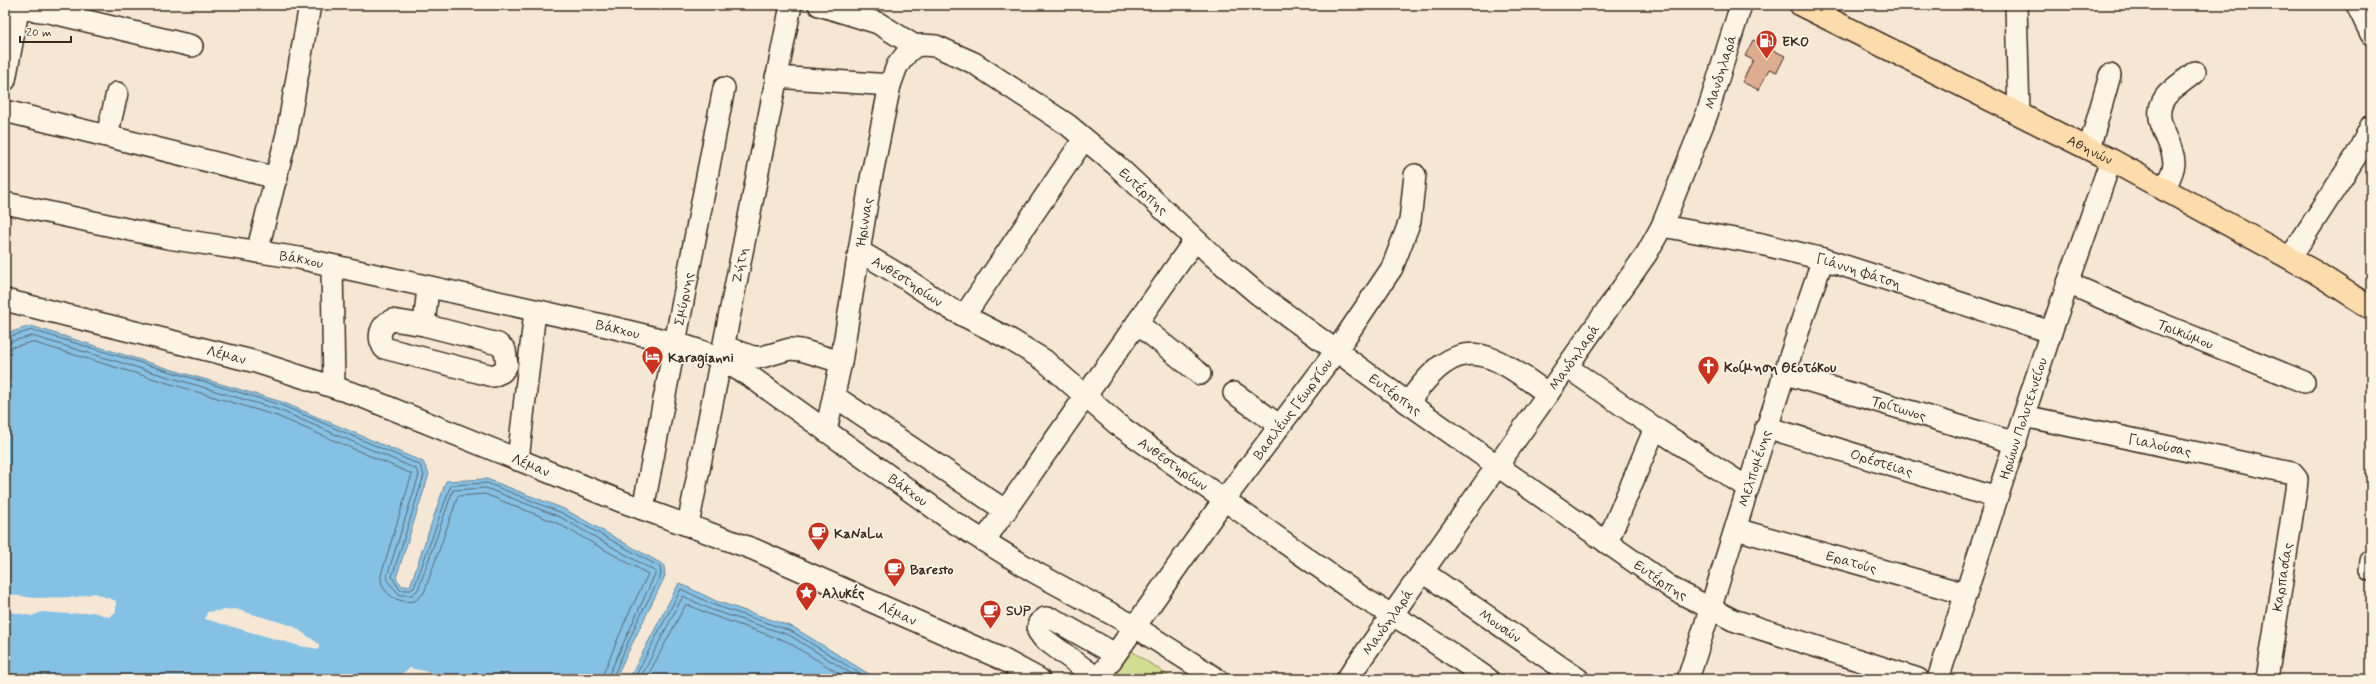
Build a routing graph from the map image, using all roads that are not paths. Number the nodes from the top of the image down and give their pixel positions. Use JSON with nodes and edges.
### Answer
{"nodes":[{"id":1,"x":310,"y":5,"type":"edge"},
{"id":2,"x":790,"y":5,"type":"edge"},
{"id":3,"x":819,"y":5,"type":"edge"},
{"id":4,"x":1741,"y":5,"type":"edge"},
{"id":5,"x":1801,"y":5,"type":"edge"},
{"id":6,"x":2016,"y":5,"type":"edge"},
{"id":7,"x":2357,"y":5,"type":"edge"},
{"id":8,"x":19,"y":6,"type":"edge"},
{"id":9,"x":2371,"y":34,"type":"edge"},
{"id":10,"x":9,"y":36,"type":"edge"},
{"id":11,"x":192,"y":46,"type":"dead end"},
{"id":12,"x":915,"y":46,"type":"junction"},
{"id":13,"x":2196,"y":72,"type":"dead end"},
{"id":14,"x":2110,"y":75,"type":"dead end"},
{"id":15,"x":776,"y":77,"type":"junction"},
{"id":16,"x":5,"y":80,"type":"edge"},
{"id":17,"x":890,"y":85,"type":"junction"},
{"id":18,"x":724,"y":88,"type":"dead end"},
{"id":19,"x":117,"y":93,"type":"dead end"},
{"id":20,"x":5,"y":111,"type":"edge"},
{"id":21,"x":2019,"y":114,"type":"junction"},
{"id":22,"x":2371,"y":126,"type":"edge"},
{"id":23,"x":107,"y":136,"type":"junction"},
{"id":24,"x":1084,"y":139,"type":"junction"},
{"id":25,"x":2088,"y":149,"type":"junction"},
{"id":26,"x":2111,"y":160,"type":"junction"},
{"id":27,"x":1415,"y":175,"type":"dead end"},
{"id":28,"x":277,"y":178,"type":"junction"},
{"id":29,"x":2164,"y":190,"type":"junction"},
{"id":30,"x":5,"y":203,"type":"edge"},
{"id":31,"x":1662,"y":226,"type":"junction"},
{"id":32,"x":1195,"y":240,"type":"junction"},
{"id":33,"x":859,"y":251,"type":"junction"},
{"id":34,"x":257,"y":252,"type":"junction"},
{"id":35,"x":2290,"y":258,"type":"junction"},
{"id":36,"x":1823,"y":259,"type":"junction"},
{"id":37,"x":332,"y":267,"type":"junction"},
{"id":38,"x":2068,"y":283,"type":"junction"},
{"id":39,"x":428,"y":288,"type":"junction"},
{"id":40,"x":5,"y":300,"type":"edge"},
{"id":41,"x":2370,"y":306,"type":"edge"},
{"id":42,"x":535,"y":311,"type":"junction"},
{"id":43,"x":964,"y":316,"type":"junction"},
{"id":44,"x":1138,"y":323,"type":"junction"},
{"id":45,"x":424,"y":325,"type":"junction"},
{"id":46,"x":2051,"y":332,"type":"junction"},
{"id":47,"x":676,"y":343,"type":"junction"},
{"id":48,"x":1336,"y":351,"type":"junction"},
{"id":49,"x":724,"y":353,"type":"junction"},
{"id":50,"x":841,"y":362,"type":"junction"},
{"id":51,"x":1567,"y":366,"type":"junction"},
{"id":52,"x":1783,"y":373,"type":"junction"},
{"id":53,"x":1200,"y":374,"type":"dead end"},
{"id":54,"x":2304,"y":382,"type":"dead end"},
{"id":55,"x":334,"y":387,"type":"junction"},
{"id":56,"x":1234,"y":393,"type":"dead end"},
{"id":57,"x":1548,"y":394,"type":"junction"},
{"id":58,"x":834,"y":396,"type":"junction"},
{"id":59,"x":1085,"y":396,"type":"junction"},
{"id":60,"x":1408,"y":404,"type":"junction"},
{"id":61,"x":2024,"y":416,"type":"junction"},
{"id":62,"x":1280,"y":426,"type":"junction"},
{"id":63,"x":1766,"y":427,"type":"junction"},
{"id":64,"x":1655,"y":428,"type":"junction"},
{"id":65,"x":826,"y":431,"type":"junction"},
{"id":66,"x":2016,"y":443,"type":"junction"},
{"id":67,"x":518,"y":460,"type":"junction"},
{"id":68,"x":1498,"y":466,"type":"junction"},
{"id":69,"x":2295,"y":476,"type":"joint"},
{"id":70,"x":1748,"y":488,"type":"junction"},
{"id":71,"x":1997,"y":498,"type":"junction"},
{"id":72,"x":1224,"y":500,"type":"junction"},
{"id":73,"x":643,"y":509,"type":"junction"},
{"id":74,"x":1006,"y":510,"type":"junction"},
{"id":75,"x":688,"y":525,"type":"junction"},
{"id":76,"x":1736,"y":529,"type":"junction"},
{"id":77,"x":984,"y":541,"type":"junction"},
{"id":78,"x":1607,"y":543,"type":"junction"},
{"id":79,"x":1423,"y":572,"type":"junction"},
{"id":80,"x":1966,"y":594,"type":"junction"},
{"id":81,"x":1710,"y":610,"type":"junction"},
{"id":82,"x":1393,"y":614,"type":"junction"},
{"id":83,"x":1134,"y":626,"type":"junction"},
{"id":84,"x":1115,"y":654,"type":"junction"},
{"id":85,"x":1039,"y":679,"type":"edge"},
{"id":86,"x":1098,"y":679,"type":"edge"},
{"id":87,"x":1217,"y":679,"type":"edge"},
{"id":88,"x":1347,"y":679,"type":"edge"},
{"id":89,"x":1488,"y":679,"type":"edge"},
{"id":90,"x":1578,"y":679,"type":"edge"},
{"id":91,"x":1688,"y":679,"type":"edge"},
{"id":92,"x":1918,"y":679,"type":"edge"},
{"id":93,"x":1938,"y":679,"type":"edge"},
{"id":94,"x":2267,"y":679,"type":"edge"}],
"edges":[{"from":1,"to":28,"type":"street"},
{"from":2,"to":15,"type":"street","name":"Ζήτη"},
{"from":3,"to":12,"type":"street"},
{"from":4,"to":31,"type":"street","name":"Μανδηλαρά"},
{"from":5,"to":21,"type":"main road","name":"Αθηνών"},
{"from":6,"to":21,"type":"street"},
{"from":7,"to":9,"type":"street"},
{"from":8,"to":10,"type":"street"},
{"from":8,"to":11,"type":"street"},
{"from":10,"to":16,"type":"street"},
{"from":12,"to":17,"type":"street","name":"Ήριννας"},
{"from":12,"to":24,"type":"street","name":"Ευτέρπης"},
{"from":13,"to":29,"type":"street"},
{"from":14,"to":25,"type":"street"},
{"from":15,"to":17,"type":"street"},
{"from":15,"to":49,"type":"street","name":"Ζήτη"},
{"from":17,"to":33,"type":"street","name":"Ήριννας"},
{"from":18,"to":47,"type":"street","name":"Σμύρνης"},
{"from":19,"to":23,"type":"street"},
{"from":20,"to":23,"type":"street"},
{"from":21,"to":25,"type":"main road","name":"Αθηνών"},
{"from":22,"to":35,"type":"street"},
{"from":23,"to":28,"type":"street"},
{"from":24,"to":32,"type":"street","name":"Ευτέρπης"},
{"from":24,"to":43,"type":"street"},
{"from":25,"to":26,"type":"main road","name":"Αθηνών"},
{"from":26,"to":29,"type":"main road","name":"Αθηνών"},
{"from":26,"to":38,"type":"street","name":"Ηρώων Πολυτεχνείου"},
{"from":27,"to":48,"type":"street","name":"Βασιλέως Γεωργίου"},
{"from":28,"to":34,"type":"street"},
{"from":29,"to":35,"type":"main road","name":"Αθηνών"},
{"from":30,"to":34,"type":"street","name":"Βάκχου"},
{"from":31,"to":36,"type":"street","name":"Γιάννη Φάτση"},
{"from":31,"to":51,"type":"street","name":"Μανδηλαρά"},
{"from":32,"to":44,"type":"street"},
{"from":32,"to":48,"type":"street","name":"Ευτέρπης"},
{"from":33,"to":43,"type":"street","name":"Ανθεστηρίων"},
{"from":33,"to":50,"type":"street","name":"Ήριννας"},
{"from":34,"to":37,"type":"street","name":"Βάκχου"},
{"from":35,"to":41,"type":"main road","name":"Αθηνών"},
{"from":36,"to":46,"type":"street","name":"Γιάννη Φάτση"},
{"from":36,"to":52,"type":"street","name":"Μελπομένης"},
{"from":37,"to":39,"type":"street","name":"Βάκχου"},
{"from":37,"to":55,"type":"street"},
{"from":38,"to":46,"type":"street","name":"Ηρώων Πολυτεχνείου"},
{"from":38,"to":54,"type":"street","name":"Τρικώμου"},
{"from":39,"to":42,"type":"street","name":"Βάκχου"},
{"from":39,"to":45,"type":"street"},
{"from":40,"to":55,"type":"street","name":"Λέμαν"},
{"from":42,"to":47,"type":"street","name":"Βάκχου"},
{"from":42,"to":67,"type":"street"},
{"from":43,"to":59,"type":"street","name":"Ανθεστηρίων"},
{"from":44,"to":53,"type":"street"},
{"from":44,"to":59,"type":"street"},
{"from":45,"to":45,"type":"street"},
{"from":46,"to":61,"type":"street","name":"Ηρώων Πολυτεχνείου"},
{"from":47,"to":49,"type":"street","name":"Βάκχου"},
{"from":47,"to":73,"type":"street","name":"Σμύρνης"},
{"from":48,"to":60,"type":"street","name":"Ευτέρπης"},
{"from":48,"to":62,"type":"street","name":"Βασιλέως Γεωργίου"},
{"from":49,"to":50,"type":"street"},
{"from":49,"to":65,"type":"street","name":"Βάκχου"},
{"from":49,"to":75,"type":"street","name":"Ζήτη"},
{"from":50,"to":58,"type":"street","name":"Ήριννας"},
{"from":51,"to":57,"type":"street","name":"Μανδηλαρά"},
{"from":51,"to":64,"type":"street"},
{"from":52,"to":63,"type":"street","name":"Μελπομένης"},
{"from":52,"to":66,"type":"street","name":"Τρίτωνος"},
{"from":55,"to":67,"type":"street","name":"Λέμαν"},
{"from":56,"to":62,"type":"street"},
{"from":57,"to":60,"type":"street"},
{"from":57,"to":68,"type":"street","name":"Μανδηλαρά"},
{"from":58,"to":65,"type":"street","name":"Ήριννας"},
{"from":58,"to":74,"type":"street"},
{"from":59,"to":72,"type":"street","name":"Ανθεστηρίων"},
{"from":59,"to":74,"type":"street"},
{"from":60,"to":68,"type":"street","name":"Ευτέρπης"},
{"from":61,"to":66,"type":"street","name":"Ηρώων Πολυτεχνείου"},
{"from":61,"to":69,"type":"street","name":"Γιαλούσας"},
{"from":62,"to":72,"type":"street","name":"Βασιλέως Γεωργίου"},
{"from":63,"to":70,"type":"street","name":"Μελπομένης"},
{"from":63,"to":71,"type":"street","name":"Ορέστειας"},
{"from":64,"to":70,"type":"street"},
{"from":64,"to":78,"type":"street"},
{"from":65,"to":77,"type":"street","name":"Βάκχου"},
{"from":66,"to":71,"type":"street","name":"Ηρώων Πολυτεχνείου"},
{"from":67,"to":73,"type":"street","name":"Λέμαν"},
{"from":68,"to":78,"type":"street","name":"Ευτέρπης"},
{"from":68,"to":79,"type":"street","name":"Μανδηλαρά"},
{"from":69,"to":94,"type":"street","name":"Καρπασίας"},
{"from":70,"to":76,"type":"street","name":"Μελπομένης"},
{"from":71,"to":80,"type":"street","name":"Ηρώων Πολυτεχνείου"},
{"from":72,"to":82,"type":"street","name":"Ανθεστηρίων"},
{"from":72,"to":83,"type":"street","name":"Βασιλέως Γεωργίου"},
{"from":73,"to":75,"type":"street","name":"Λέμαν"},
{"from":74,"to":77,"type":"street"},
{"from":75,"to":85,"type":"street","name":"Λέμαν"},
{"from":76,"to":80,"type":"street","name":"Ερατούς"},
{"from":76,"to":81,"type":"street","name":"Μελπομένης"},
{"from":77,"to":83,"type":"street","name":"Βάκχου"},
{"from":78,"to":81,"type":"street","name":"Ευτέρπης"},
{"from":79,"to":82,"type":"street","name":"Μανδηλαρά"},
{"from":79,"to":90,"type":"street","name":"Μουσών"},
{"from":80,"to":93,"type":"street","name":"Ηρώων Πολυτεχνείου"},
{"from":81,"to":91,"type":"street","name":"Μελπομένης"},
{"from":81,"to":92,"type":"street","name":"Ευτέρπης"},
{"from":82,"to":88,"type":"street","name":"Μανδηλαρά"},
{"from":82,"to":89,"type":"street","name":"Ανθεστηρίων"},
{"from":83,"to":84,"type":"street","name":"Βασιλέως Γεωργίου"},
{"from":83,"to":87,"type":"street","name":"Βάκχου"},
{"from":84,"to":86,"type":"street","name":"Βασιλέως Γεωργίου"},
{"from":84,"to":86,"type":"street"}]}
